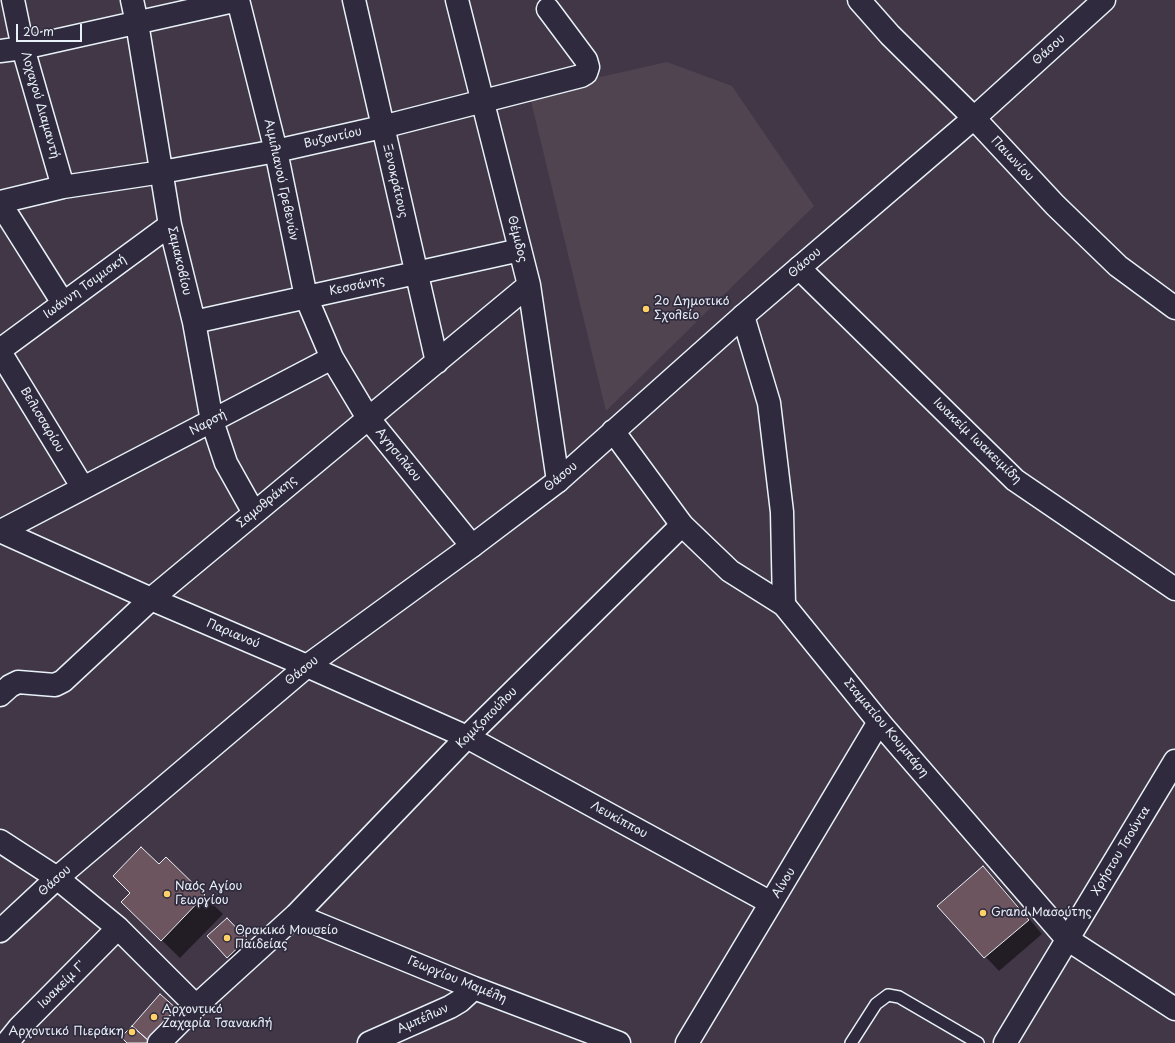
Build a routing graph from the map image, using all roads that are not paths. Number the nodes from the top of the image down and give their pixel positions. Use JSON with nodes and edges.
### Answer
{"nodes":[{"id":1,"x":13,"y":0,"type":"edge"},
{"id":2,"x":132,"y":0,"type":"edge"},
{"id":3,"x":238,"y":0,"type":"edge"},
{"id":4,"x":354,"y":0,"type":"edge"},
{"id":5,"x":458,"y":0,"type":"edge"},
{"id":6,"x":859,"y":0,"type":"edge"},
{"id":7,"x":1104,"y":0,"type":"edge"},
{"id":8,"x":548,"y":9,"type":"dead end"},
{"id":9,"x":137,"y":23,"type":"junction"},
{"id":10,"x":23,"y":48,"type":"junction"},
{"id":11,"x":0,"y":51,"type":"edge"},
{"id":12,"x":483,"y":100,"type":"junction"},
{"id":13,"x":974,"y":118,"type":"junction"},
{"id":14,"x":382,"y":127,"type":"junction"},
{"id":15,"x":276,"y":151,"type":"junction"},
{"id":16,"x":162,"y":172,"type":"junction"},
{"id":17,"x":63,"y":186,"type":"junction"},
{"id":18,"x":0,"y":203,"type":"edge"},
{"id":19,"x":170,"y":225,"type":"junction"},
{"id":20,"x":520,"y":250,"type":"junction"},
{"id":21,"x":799,"y":268,"type":"junction"},
{"id":22,"x":416,"y":273,"type":"junction"},
{"id":23,"x":529,"y":285,"type":"junction"},
{"id":24,"x":306,"y":297,"type":"junction"},
{"id":25,"x":63,"y":303,"type":"junction"},
{"id":26,"x":1175,"y":308,"type":"edge"},
{"id":27,"x":743,"y":316,"type":"junction"},
{"id":28,"x":194,"y":322,"type":"junction"},
{"id":29,"x":0,"y":351,"type":"edge"},
{"id":30,"x":332,"y":358,"type":"junction"},
{"id":31,"x":437,"y":362,"type":"junction"},
{"id":32,"x":368,"y":418,"type":"junction"},
{"id":33,"x":212,"y":421,"type":"junction"},
{"id":34,"x":613,"y":431,"type":"junction"},
{"id":35,"x":558,"y":481,"type":"junction"},
{"id":36,"x":83,"y":488,"type":"junction"},
{"id":37,"x":254,"y":513,"type":"junction"},
{"id":38,"x":682,"y":525,"type":"junction"},
{"id":39,"x":1,"y":531,"type":"edge"},
{"id":40,"x":472,"y":546,"type":"junction"},
{"id":41,"x":1175,"y":589,"type":"edge"},
{"id":42,"x":151,"y":599,"type":"junction"},
{"id":43,"x":784,"y":605,"type":"junction"},
{"id":44,"x":307,"y":666,"type":"junction"},
{"id":45,"x":0,"y":695,"type":"edge"},
{"id":46,"x":879,"y":722,"type":"junction"},
{"id":47,"x":467,"y":737,"type":"junction"},
{"id":48,"x":1175,"y":761,"type":"edge"},
{"id":49,"x":0,"y":841,"type":"edge"},
{"id":50,"x":57,"y":878,"type":"junction"},
{"id":51,"x":772,"y":903,"type":"junction"},
{"id":52,"x":296,"y":915,"type":"junction"},
{"id":53,"x":118,"y":928,"type":"junction"},
{"id":54,"x":0,"y":931,"type":"edge"},
{"id":55,"x":1067,"y":939,"type":"junction"},
{"id":56,"x":474,"y":988,"type":"junction"},
{"id":57,"x":196,"y":1006,"type":"junction"},
{"id":58,"x":1175,"y":1009,"type":"edge"},
{"id":59,"x":164,"y":1042,"type":"edge"},
{"id":60,"x":7,"y":1043,"type":"edge"},
{"id":61,"x":369,"y":1043,"type":"edge"},
{"id":62,"x":619,"y":1043,"type":"edge"},
{"id":63,"x":687,"y":1043,"type":"edge"},
{"id":64,"x":851,"y":1043,"type":"edge"},
{"id":65,"x":978,"y":1043,"type":"edge"},
{"id":66,"x":1005,"y":1043,"type":"edge"}],
"edges":[{"from":1,"to":10,"type":"street","name":"Λοχαγού Διαμαντή"},
{"from":2,"to":9,"type":"street","name":"Σαμακοβίου"},
{"from":3,"to":9,"type":"street"},
{"from":3,"to":15,"type":"street","name":"Αιμιλιανού Γρεβενών"},
{"from":4,"to":14,"type":"street","name":"Ξενοκράτους"},
{"from":5,"to":12,"type":"street","name":"Θέμιδος"},
{"from":6,"to":13,"type":"street","name":"Παιωνίου"},
{"from":7,"to":13,"type":"street","name":"Θάσου"},
{"from":8,"to":12,"type":"street","name":"Βυζαντίου"},
{"from":9,"to":10,"type":"street"},
{"from":9,"to":16,"type":"street","name":"Σαμακοβίου"},
{"from":10,"to":11,"type":"street"},
{"from":10,"to":17,"type":"street","name":"Λοχαγού Διαμαντή"},
{"from":12,"to":14,"type":"street","name":"Βυζαντίου"},
{"from":12,"to":20,"type":"street","name":"Θέμιδος"},
{"from":13,"to":21,"type":"street","name":"Θάσου"},
{"from":13,"to":26,"type":"street","name":"Παιωνίου"},
{"from":14,"to":15,"type":"street","name":"Βυζαντίου"},
{"from":14,"to":22,"type":"street","name":"Ξενοκράτους"},
{"from":15,"to":16,"type":"street","name":"Βυζαντίου"},
{"from":15,"to":24,"type":"street","name":"Αιμιλιανού Γρεβενών"},
{"from":16,"to":17,"type":"street","name":"Βυζαντίου"},
{"from":16,"to":19,"type":"street","name":"Σαμακοβίου"},
{"from":17,"to":18,"type":"street","name":"Βυζαντίου"},
{"from":18,"to":25,"type":"street"},
{"from":19,"to":25,"type":"street","name":"Ιωάννη Τσιμισκή"},
{"from":19,"to":28,"type":"street","name":"Σαμακοβίου"},
{"from":20,"to":22,"type":"street","name":"Κεσσάνης"},
{"from":20,"to":23,"type":"street","name":"Θέμιδος"},
{"from":21,"to":27,"type":"street","name":"Θάσου"},
{"from":21,"to":41,"type":"street","name":"Ιωακείμ Ιωακειμίδη"},
{"from":22,"to":24,"type":"street","name":"Κεσσάνης"},
{"from":22,"to":31,"type":"street","name":"Ξενοκράτους"},
{"from":23,"to":31,"type":"street","name":"Σαμοθράκης"},
{"from":23,"to":35,"type":"street","name":"Θέμιδος"},
{"from":24,"to":28,"type":"street","name":"Κεσσάνης"},
{"from":24,"to":30,"type":"street","name":"Αιμιλιανού Γρεβενών"},
{"from":25,"to":29,"type":"street","name":"Ιωάννη Τσιμισκή"},
{"from":27,"to":34,"type":"street","name":"Θάσου"},
{"from":27,"to":43,"type":"street"},
{"from":28,"to":33,"type":"street","name":"Σαμακοβίου"},
{"from":29,"to":36,"type":"street","name":"Βελισσαρίου"},
{"from":30,"to":32,"type":"street","name":"Αγησιλάου"},
{"from":30,"to":33,"type":"street","name":"Ναρσή"},
{"from":31,"to":32,"type":"street","name":"Σαμοθράκης"},
{"from":32,"to":37,"type":"street","name":"Σαμοθράκης"},
{"from":32,"to":40,"type":"street","name":"Αγησιλάου"},
{"from":33,"to":36,"type":"street","name":"Ναρσή"},
{"from":33,"to":37,"type":"street","name":"Σαμακοβίου"},
{"from":34,"to":35,"type":"street","name":"Θάσου"},
{"from":34,"to":38,"type":"street","name":"Σταματίου Κουμπάρη"},
{"from":35,"to":40,"type":"street","name":"Θάσου"},
{"from":36,"to":39,"type":"street","name":"Ναρσή"},
{"from":37,"to":42,"type":"street","name":"Σαμοθράκης"},
{"from":38,"to":43,"type":"street","name":"Σταματίου Κουμπάρη"},
{"from":38,"to":47,"type":"street","name":"Κομιζοπούλου"},
{"from":39,"to":42,"type":"street","name":"Παριανού"},
{"from":40,"to":44,"type":"street","name":"Θάσου"},
{"from":42,"to":44,"type":"street","name":"Παριανού"},
{"from":42,"to":45,"type":"street","name":"Σαμοθράκης"},
{"from":43,"to":46,"type":"street","name":"Σταματίου Κουμπάρη"},
{"from":44,"to":47,"type":"street","name":"Παριανού"},
{"from":44,"to":50,"type":"street","name":"Θάσου"},
{"from":46,"to":51,"type":"street","name":"Αίνου"},
{"from":46,"to":55,"type":"street","name":"Σταματίου Κουμπάρη"},
{"from":47,"to":51,"type":"street","name":"Λευκίππου"},
{"from":47,"to":52,"type":"street","name":"Κομιζοπούλου"},
{"from":48,"to":55,"type":"street","name":"Χρήστου Τσούντα"},
{"from":49,"to":50,"type":"street"},
{"from":50,"to":53,"type":"street"},
{"from":50,"to":54,"type":"street","name":"Θάσου"},
{"from":51,"to":63,"type":"street","name":"Αίνου"},
{"from":52,"to":56,"type":"street","name":"Γεωργίου Μαμέλη"},
{"from":52,"to":57,"type":"street","name":"Κομιζοπούλου"},
{"from":53,"to":57,"type":"street"},
{"from":53,"to":60,"type":"street","name":"Ιωακείμ Γ'"},
{"from":55,"to":58,"type":"street","name":"Σταματίου Κουμπάρη"},
{"from":55,"to":66,"type":"street","name":"Χρήστου Τσούντα"},
{"from":56,"to":61,"type":"street","name":"Αμπέλων"},
{"from":56,"to":62,"type":"street","name":"Γεωργίου Μαμέλη"},
{"from":57,"to":59,"type":"street","name":"Κομιζοπούλου"},
{"from":64,"to":65,"type":"lane"}]}
